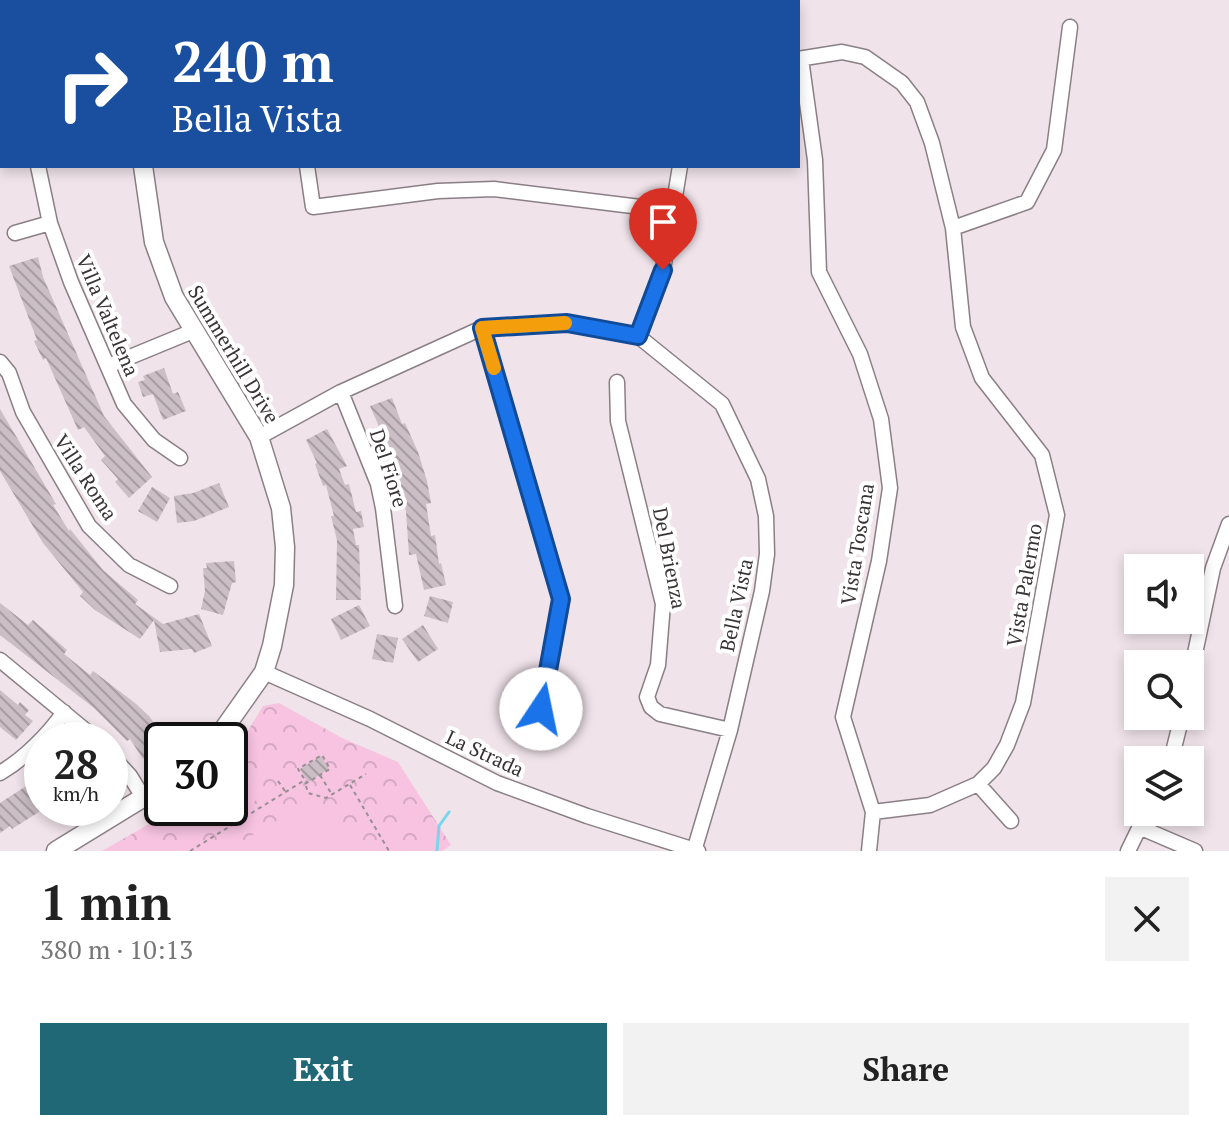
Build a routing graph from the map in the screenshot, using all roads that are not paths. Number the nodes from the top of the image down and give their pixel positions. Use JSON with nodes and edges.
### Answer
{"nodes":[{"id":1,"x":1070,"y":27,"type":"dead end"},
{"id":2,"x":800,"y":59,"type":"edge"},
{"id":3,"x":38,"y":168,"type":"edge"},
{"id":4,"x":143,"y":168,"type":"edge"},
{"id":5,"x":307,"y":168,"type":"edge"},
{"id":6,"x":680,"y":168,"type":"edge"},
{"id":7,"x":673,"y":211,"type":"junction"},
{"id":8,"x":50,"y":223,"type":"junction"},
{"id":9,"x":953,"y":228,"type":"junction"},
{"id":10,"x":15,"y":233,"type":"dead end"},
{"id":11,"x":482,"y":328,"type":"junction"},
{"id":12,"x":193,"y":331,"type":"junction"},
{"id":13,"x":638,"y":336,"type":"junction"},
{"id":14,"x":0,"y":362,"type":"edge"},
{"id":15,"x":108,"y":366,"type":"junction"},
{"id":16,"x":617,"y":382,"type":"dead end"},
{"id":17,"x":341,"y":392,"type":"junction"},
{"id":18,"x":259,"y":437,"type":"junction"},
{"id":19,"x":180,"y":458,"type":"dead end"},
{"id":20,"x":1229,"y":524,"type":"edge"},
{"id":21,"x":170,"y":586,"type":"dead end"},
{"id":22,"x":395,"y":606,"type":"dead end"},
{"id":23,"x":1196,"y":650,"type":"edge"},
{"id":24,"x":0,"y":660,"type":"edge"},
{"id":25,"x":264,"y":672,"type":"junction"},
{"id":26,"x":541,"y":709,"type":"dead end"},
{"id":27,"x":64,"y":712,"type":"junction"},
{"id":28,"x":76,"y":722,"type":"edge"},
{"id":29,"x":229,"y":722,"type":"edge"},
{"id":30,"x":730,"y":730,"type":"junction"},
{"id":31,"x":0,"y":773,"type":"edge"},
{"id":32,"x":128,"y":774,"type":"edge"},
{"id":33,"x":978,"y":784,"type":"junction"},
{"id":34,"x":143,"y":797,"type":"joint"},
{"id":35,"x":873,"y":812,"type":"junction"},
{"id":36,"x":1011,"y":821,"type":"dead end"},
{"id":37,"x":1139,"y":827,"type":"joint"},
{"id":38,"x":56,"y":851,"type":"edge"},
{"id":39,"x":695,"y":851,"type":"edge"},
{"id":40,"x":869,"y":851,"type":"edge"},
{"id":41,"x":1128,"y":851,"type":"edge"},
{"id":42,"x":1195,"y":851,"type":"edge"}],
"edges":[{"from":1,"to":9,"type":"street"},
{"from":2,"to":9,"type":"street","name":"Vista Palermo"},
{"from":2,"to":35,"type":"street","name":"Vista Toscana"},
{"from":3,"to":8,"type":"street","name":"Villa Valtelena"},
{"from":4,"to":12,"type":"main road","name":"Summerhill Drive"},
{"from":5,"to":7,"type":"street"},
{"from":6,"to":7,"type":"street"},
{"from":7,"to":13,"type":"street"},
{"from":8,"to":10,"type":"street"},
{"from":8,"to":15,"type":"street","name":"Villa Valtelena"},
{"from":9,"to":33,"type":"street","name":"Vista Palermo"},
{"from":11,"to":13,"type":"street","name":"Bella Vista"},
{"from":11,"to":17,"type":"street","name":"Bella Vista"},
{"from":11,"to":26,"type":"street"},
{"from":12,"to":15,"type":"street"},
{"from":12,"to":18,"type":"main road","name":"Summerhill Drive"},
{"from":13,"to":30,"type":"street","name":"Bella Vista"},
{"from":14,"to":21,"type":"street","name":"Villa Roma"},
{"from":15,"to":19,"type":"street","name":"Villa Valtelena"},
{"from":16,"to":30,"type":"street","name":"Del Brienza"},
{"from":17,"to":18,"type":"street","name":"Bella Vista"},
{"from":17,"to":22,"type":"street","name":"Del Fiore"},
{"from":18,"to":25,"type":"main road","name":"Summerhill Drive"},
{"from":20,"to":23,"type":"street"},
{"from":24,"to":27,"type":"street"},
{"from":25,"to":29,"type":"main road","name":"Summerhill Drive"},
{"from":25,"to":39,"type":"street","name":"La Strada"},
{"from":27,"to":28,"type":"street"},
{"from":27,"to":31,"type":"street"},
{"from":30,"to":39,"type":"street","name":"Bella Vista"},
{"from":32,"to":34,"type":"street"},
{"from":33,"to":35,"type":"street","name":"Vista Palermo"},
{"from":33,"to":36,"type":"street"},
{"from":34,"to":38,"type":"main road"},
{"from":35,"to":40,"type":"street","name":"Vista Toscana"},
{"from":37,"to":41,"type":"street"},
{"from":37,"to":42,"type":"street"}]}
